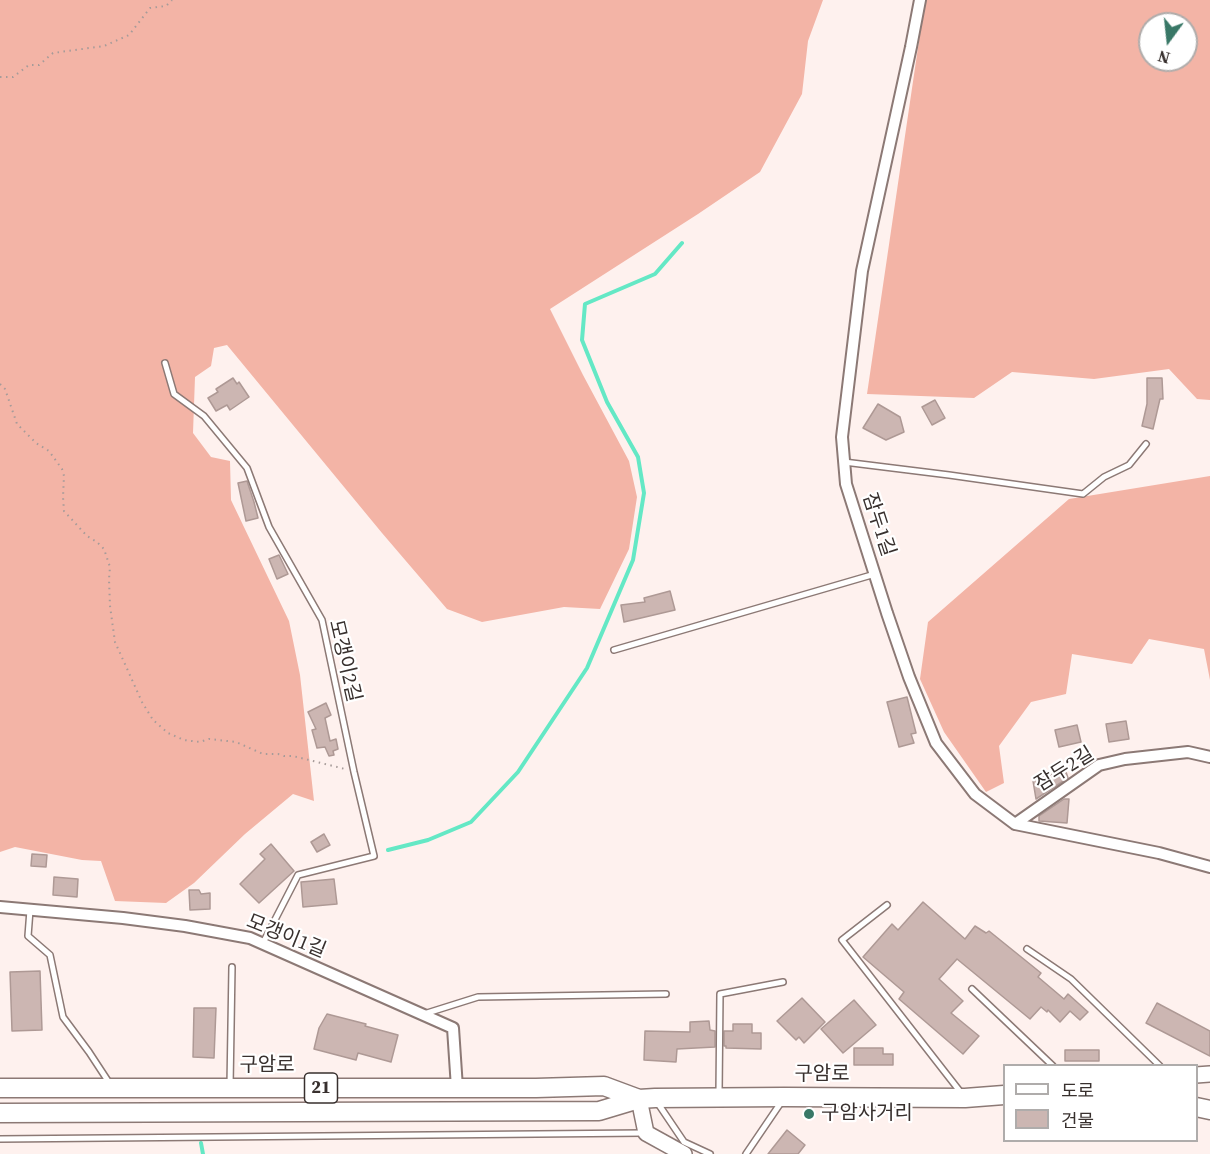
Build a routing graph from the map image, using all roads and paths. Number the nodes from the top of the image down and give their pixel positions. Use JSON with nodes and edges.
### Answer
{"nodes":[{"id":1,"x":172,"y":0,"type":"edge"},
{"id":2,"x":920,"y":0,"type":"edge"},
{"id":3,"x":0,"y":76,"type":"edge"},
{"id":4,"x":165,"y":363,"type":"dead end"},
{"id":5,"x":0,"y":384,"type":"edge"},
{"id":6,"x":1146,"y":444,"type":"dead end"},
{"id":7,"x":844,"y":462,"type":"junction"},
{"id":8,"x":875,"y":574,"type":"junction"},
{"id":9,"x":614,"y":650,"type":"dead end"},
{"id":10,"x":1210,"y":757,"type":"edge"},
{"id":11,"x":354,"y":772,"type":"junction"},
{"id":12,"x":1015,"y":824,"type":"junction"},
{"id":13,"x":1210,"y":867,"type":"edge"},
{"id":14,"x":887,"y":905,"type":"dead end"},
{"id":15,"x":0,"y":907,"type":"edge"},
{"id":16,"x":30,"y":910,"type":"junction"},
{"id":17,"x":263,"y":943,"type":"junction"},
{"id":18,"x":1027,"y":950,"type":"dead end"},
{"id":19,"x":232,"y":967,"type":"dead end"},
{"id":20,"x":783,"y":982,"type":"dead end"},
{"id":21,"x":972,"y":989,"type":"dead end"},
{"id":22,"x":666,"y":994,"type":"dead end"},
{"id":23,"x":423,"y":1014,"type":"junction"},
{"id":24,"x":1052,"y":1064,"type":"edge"},
{"id":25,"x":1159,"y":1064,"type":"edge"},
{"id":26,"x":0,"y":1088,"type":"edge"},
{"id":27,"x":112,"y":1088,"type":"junction"},
{"id":28,"x":230,"y":1088,"type":"junction"},
{"id":29,"x":457,"y":1088,"type":"junction"},
{"id":30,"x":1003,"y":1095,"type":"edge"},
{"id":31,"x":784,"y":1097,"type":"junction"},
{"id":32,"x":718,"y":1098,"type":"junction"},
{"id":33,"x":965,"y":1098,"type":"junction"},
{"id":34,"x":647,"y":1099,"type":"junction"},
{"id":35,"x":0,"y":1113,"type":"edge"},
{"id":36,"x":646,"y":1133,"type":"junction"},
{"id":37,"x":0,"y":1139,"type":"edge"},
{"id":38,"x":684,"y":1154,"type":"edge"},
{"id":39,"x":710,"y":1154,"type":"edge"},
{"id":40,"x":746,"y":1154,"type":"edge"}],
"edges":[{"from":1,"to":3,"type":"path"},
{"from":2,"to":7,"type":"street","name":"잠두1길"},
{"from":4,"to":11,"type":"lane","name":"모갱이2길"},
{"from":5,"to":11,"type":"path"},
{"from":6,"to":7,"type":"lane"},
{"from":7,"to":8,"type":"street","name":"잠두1길"},
{"from":8,"to":9,"type":"lane"},
{"from":8,"to":12,"type":"street","name":"잠두1길"},
{"from":10,"to":12,"type":"street","name":"잠두2길"},
{"from":11,"to":17,"type":"lane","name":"모갱이2길"},
{"from":12,"to":13,"type":"street","name":"잠두1길"},
{"from":14,"to":33,"type":"lane"},
{"from":15,"to":16,"type":"street","name":"모갱이1길"},
{"from":16,"to":17,"type":"street","name":"모갱이1길"},
{"from":16,"to":27,"type":"lane"},
{"from":17,"to":23,"type":"street","name":"모갱이1길"},
{"from":18,"to":25,"type":"lane"},
{"from":19,"to":28,"type":"lane"},
{"from":20,"to":32,"type":"lane"},
{"from":21,"to":24,"type":"lane"},
{"from":22,"to":23,"type":"lane"},
{"from":23,"to":29,"type":"street","name":"모갱이1길"},
{"from":26,"to":27,"type":"main road","name":"구암로","number":"21"},
{"from":27,"to":28,"type":"main road","name":"구암로","number":"21"},
{"from":28,"to":29,"type":"main road","name":"구암로","number":"21"},
{"from":29,"to":34,"type":"main road","name":"구암로","number":"21"},
{"from":30,"to":33,"type":"main road","name":"구암로","number":"21"},
{"from":31,"to":32,"type":"main road","name":"구암로","number":"21"},
{"from":31,"to":33,"type":"main road","name":"구암로","number":"21"},
{"from":31,"to":40,"type":"lane"},
{"from":32,"to":34,"type":"main road","name":"구암로","number":"21"},
{"from":34,"to":35,"type":"main road","name":"구암로","number":"21"},
{"from":34,"to":36,"type":"street"},
{"from":34,"to":39,"type":"lane"},
{"from":36,"to":37,"type":"lane"},
{"from":36,"to":38,"type":"street"}]}
